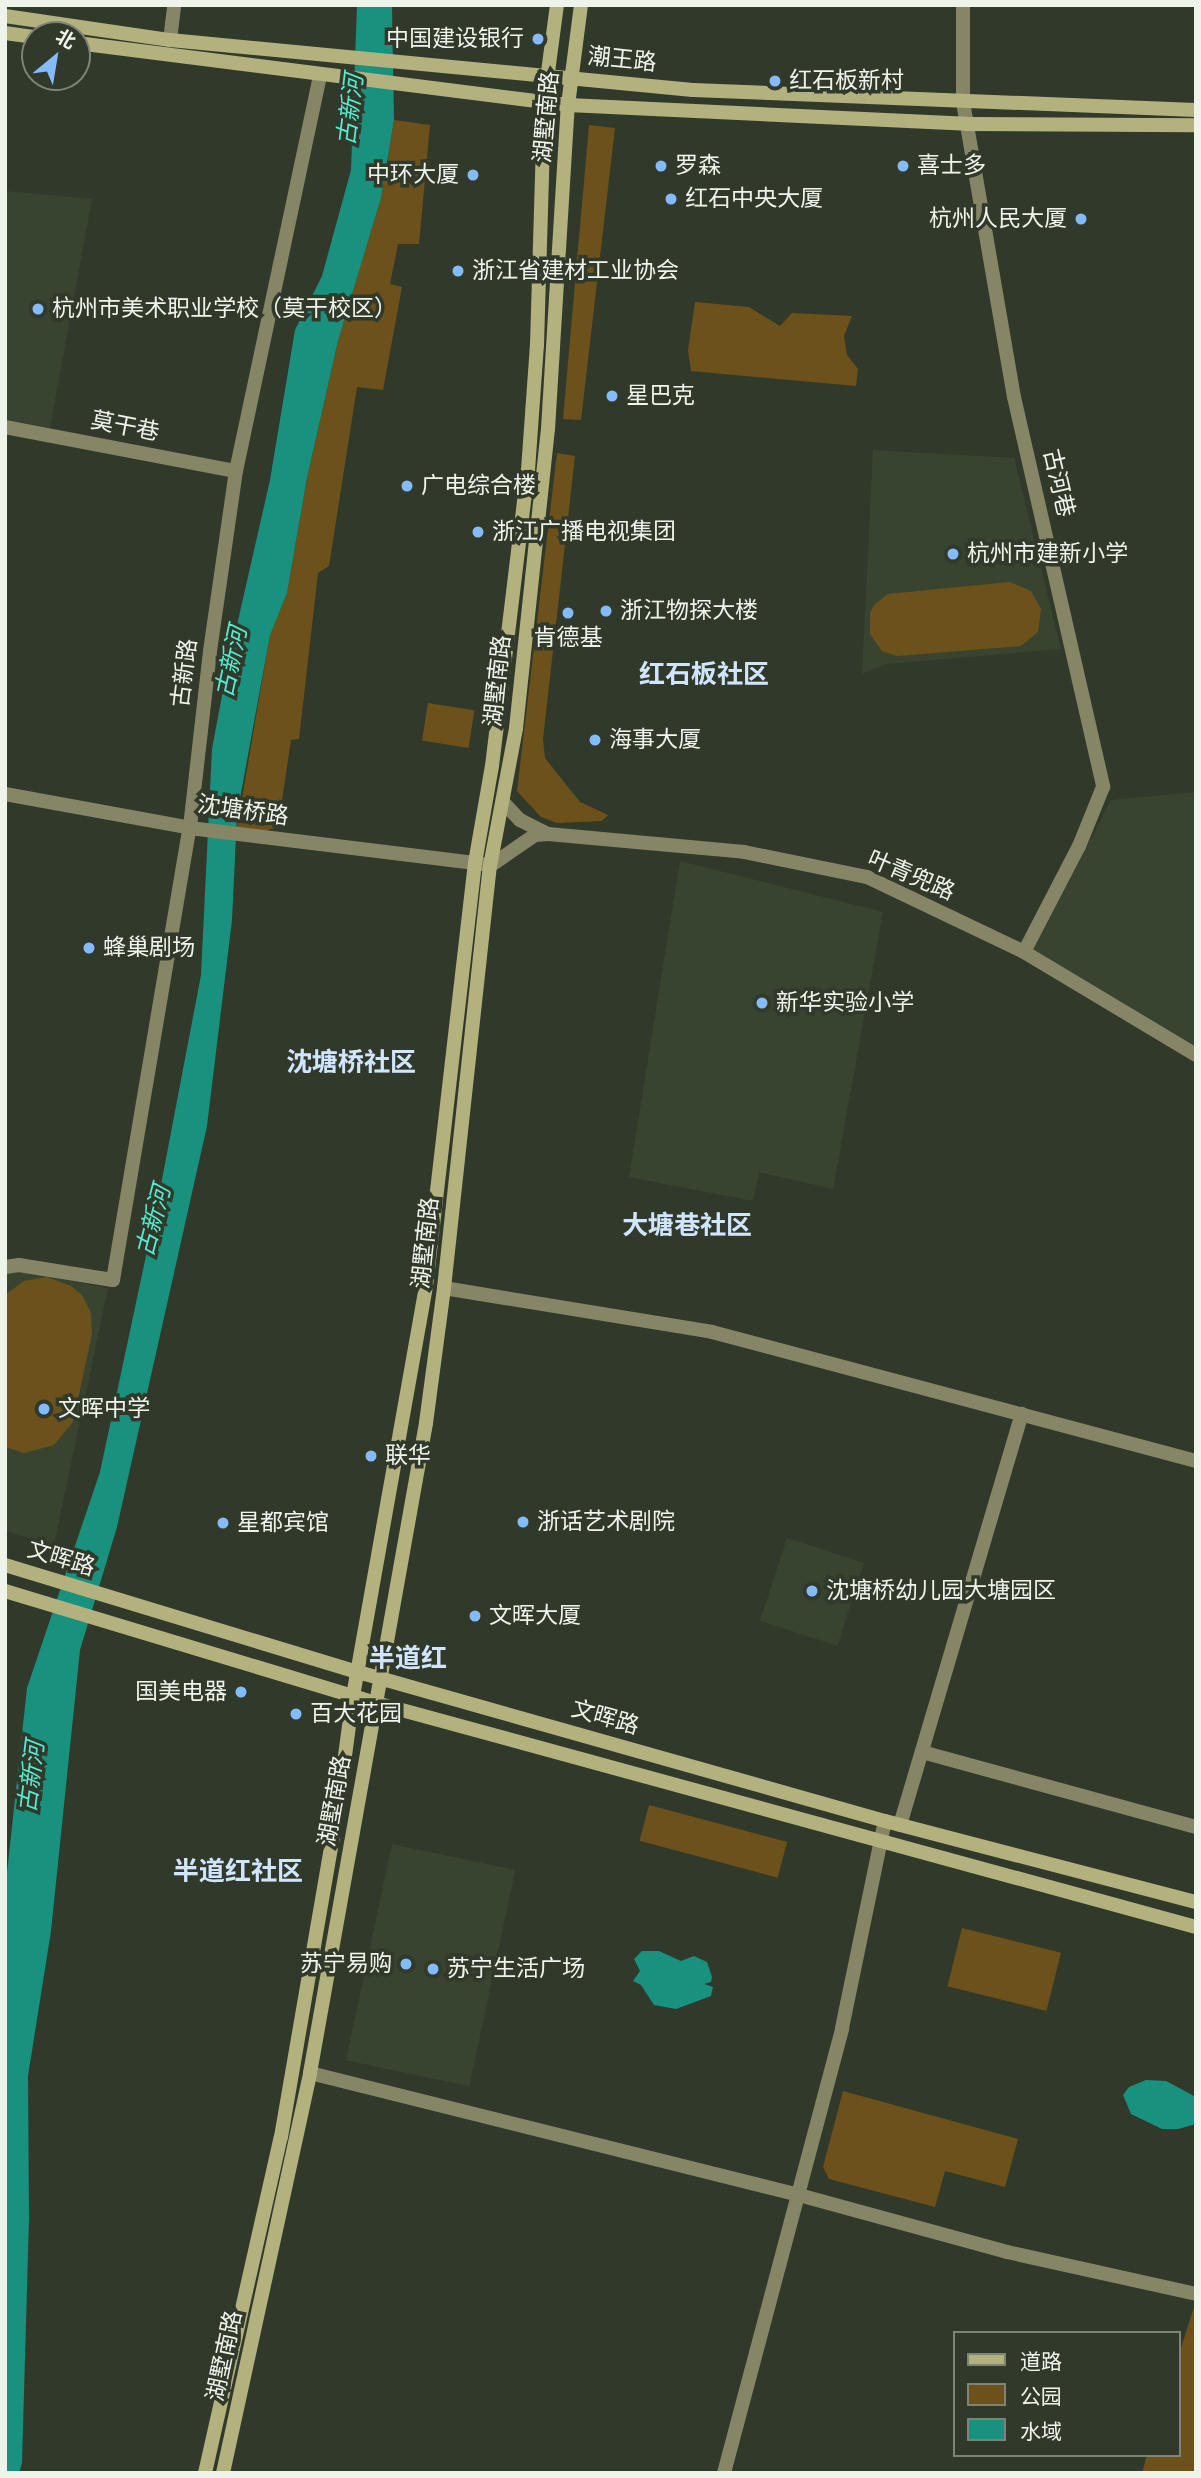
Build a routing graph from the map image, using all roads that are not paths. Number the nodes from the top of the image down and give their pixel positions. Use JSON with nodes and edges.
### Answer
{"nodes":[{"id":1,"x":174,"y":5,"type":"edge"},
{"id":2,"x":557,"y":5,"type":"edge"},
{"id":3,"x":581,"y":5,"type":"edge"},
{"id":4,"x":963,"y":5,"type":"edge"},
{"id":5,"x":5,"y":16,"type":"edge"},
{"id":6,"x":170,"y":40,"type":"junction"},
{"id":7,"x":91,"y":45,"type":"edge"},
{"id":8,"x":320,"y":75,"type":"junction"},
{"id":9,"x":548,"y":76,"type":"junction"},
{"id":10,"x":573,"y":79,"type":"junction"},
{"id":11,"x":544,"y":102,"type":"junction"},
{"id":12,"x":963,"y":102,"type":"junction"},
{"id":13,"x":568,"y":105,"type":"junction"},
{"id":14,"x":1196,"y":110,"type":"edge"},
{"id":15,"x":1145,"y":116,"type":"junction"},
{"id":16,"x":968,"y":124,"type":"junction"},
{"id":17,"x":1196,"y":125,"type":"edge"},
{"id":18,"x":5,"y":427,"type":"edge"},
{"id":19,"x":236,"y":471,"type":"junction"},
{"id":20,"x":5,"y":794,"type":"edge"},
{"id":21,"x":503,"y":802,"type":"junction"},
{"id":22,"x":194,"y":828,"type":"junction"},
{"id":23,"x":548,"y":834,"type":"junction"},
{"id":24,"x":475,"y":863,"type":"junction"},
{"id":25,"x":490,"y":866,"type":"junction"},
{"id":26,"x":1024,"y":952,"type":"junction"},
{"id":27,"x":1196,"y":1055,"type":"edge"},
{"id":28,"x":5,"y":1267,"type":"edge"},
{"id":29,"x":444,"y":1288,"type":"junction"},
{"id":30,"x":1022,"y":1414,"type":"junction"},
{"id":31,"x":1196,"y":1461,"type":"edge"},
{"id":32,"x":5,"y":1565,"type":"edge"},
{"id":33,"x":5,"y":1591,"type":"edge"},
{"id":34,"x":358,"y":1672,"type":"junction"},
{"id":35,"x":380,"y":1678,"type":"junction"},
{"id":36,"x":354,"y":1696,"type":"junction"},
{"id":37,"x":376,"y":1703,"type":"junction"},
{"id":38,"x":922,"y":1752,"type":"junction"},
{"id":39,"x":893,"y":1823,"type":"junction"},
{"id":40,"x":1196,"y":1827,"type":"edge"},
{"id":41,"x":881,"y":1842,"type":"junction"},
{"id":42,"x":1196,"y":1902,"type":"edge"},
{"id":43,"x":1196,"y":1927,"type":"edge"},
{"id":44,"x":310,"y":2073,"type":"junction"},
{"id":45,"x":799,"y":2195,"type":"junction"},
{"id":46,"x":1196,"y":2294,"type":"edge"},
{"id":47,"x":205,"y":2473,"type":"edge"},
{"id":48,"x":223,"y":2473,"type":"edge"},
{"id":49,"x":724,"y":2473,"type":"edge"}],
"edges":[{"from":1,"to":6,"type":"street"},
{"from":2,"to":9,"type":"main road","name":"湖墅南路"},
{"from":3,"to":10,"type":"main road","name":"湖墅南路"},
{"from":4,"to":12,"type":"street","name":"古河巷"},
{"from":5,"to":6,"type":"main road","name":"潮王路"},
{"from":6,"to":9,"type":"main road","name":"潮王路"},
{"from":7,"to":8,"type":"main road","name":"潮王路"},
{"from":8,"to":11,"type":"main road","name":"潮王路"},
{"from":8,"to":19,"type":"street","name":"古新路"},
{"from":9,"to":10,"type":"main road","name":"潮王路"},
{"from":9,"to":11,"type":"main road","name":"湖墅南路"},
{"from":10,"to":12,"type":"main road","name":"潮王路"},
{"from":10,"to":13,"type":"main road","name":"湖墅南路"},
{"from":11,"to":13,"type":"main road","name":"潮王路"},
{"from":11,"to":24,"type":"main road","name":"湖墅南路"},
{"from":12,"to":15,"type":"main road","name":"潮王路"},
{"from":12,"to":16,"type":"street","name":"古河巷"},
{"from":13,"to":16,"type":"main road","name":"潮王路"},
{"from":13,"to":21,"type":"main road","name":"湖墅南路"},
{"from":14,"to":15,"type":"main road","name":"潮王路"},
{"from":15,"to":16,"type":"main road","name":"潮王路"},
{"from":15,"to":17,"type":"main road","name":"潮王路"},
{"from":16,"to":26,"type":"street","name":"古河巷"},
{"from":18,"to":19,"type":"street","name":"莫干巷"},
{"from":19,"to":22,"type":"street","name":"古新路"},
{"from":20,"to":22,"type":"street","name":"沈塘桥路"},
{"from":21,"to":23,"type":"street","name":"叶青兜路"},
{"from":21,"to":25,"type":"main road","name":"湖墅南路"},
{"from":22,"to":24,"type":"street","name":"沈塘桥路"},
{"from":22,"to":28,"type":"street","name":"古新路"},
{"from":23,"to":25,"type":"street"},
{"from":23,"to":26,"type":"street","name":"叶青兜路"},
{"from":24,"to":25,"type":"street","name":"沈塘桥路"},
{"from":24,"to":34,"type":"main road","name":"湖墅南路"},
{"from":25,"to":29,"type":"main road","name":"湖墅南路"},
{"from":26,"to":27,"type":"street","name":"叶青兜路"},
{"from":29,"to":30,"type":"street"},
{"from":29,"to":35,"type":"main road","name":"湖墅南路"},
{"from":30,"to":31,"type":"street"},
{"from":30,"to":38,"type":"street"},
{"from":32,"to":34,"type":"main road","name":"文晖路"},
{"from":33,"to":36,"type":"main road","name":"文晖路"},
{"from":34,"to":35,"type":"main road","name":"文晖路"},
{"from":34,"to":36,"type":"main road","name":"湖墅南路"},
{"from":35,"to":37,"type":"main road","name":"湖墅南路"},
{"from":35,"to":39,"type":"main road","name":"文晖路"},
{"from":36,"to":37,"type":"main road","name":"文晖路"},
{"from":36,"to":47,"type":"main road","name":"湖墅南路"},
{"from":37,"to":41,"type":"main road","name":"文晖路"},
{"from":37,"to":44,"type":"main road","name":"湖墅南路"},
{"from":38,"to":39,"type":"street"},
{"from":38,"to":40,"type":"street"},
{"from":39,"to":41,"type":"street"},
{"from":39,"to":42,"type":"main road","name":"文晖路"},
{"from":41,"to":43,"type":"main road","name":"文晖路"},
{"from":41,"to":45,"type":"street"},
{"from":44,"to":45,"type":"street"},
{"from":44,"to":48,"type":"main road","name":"湖墅南路"},
{"from":45,"to":46,"type":"street"},
{"from":45,"to":49,"type":"street"}]}
